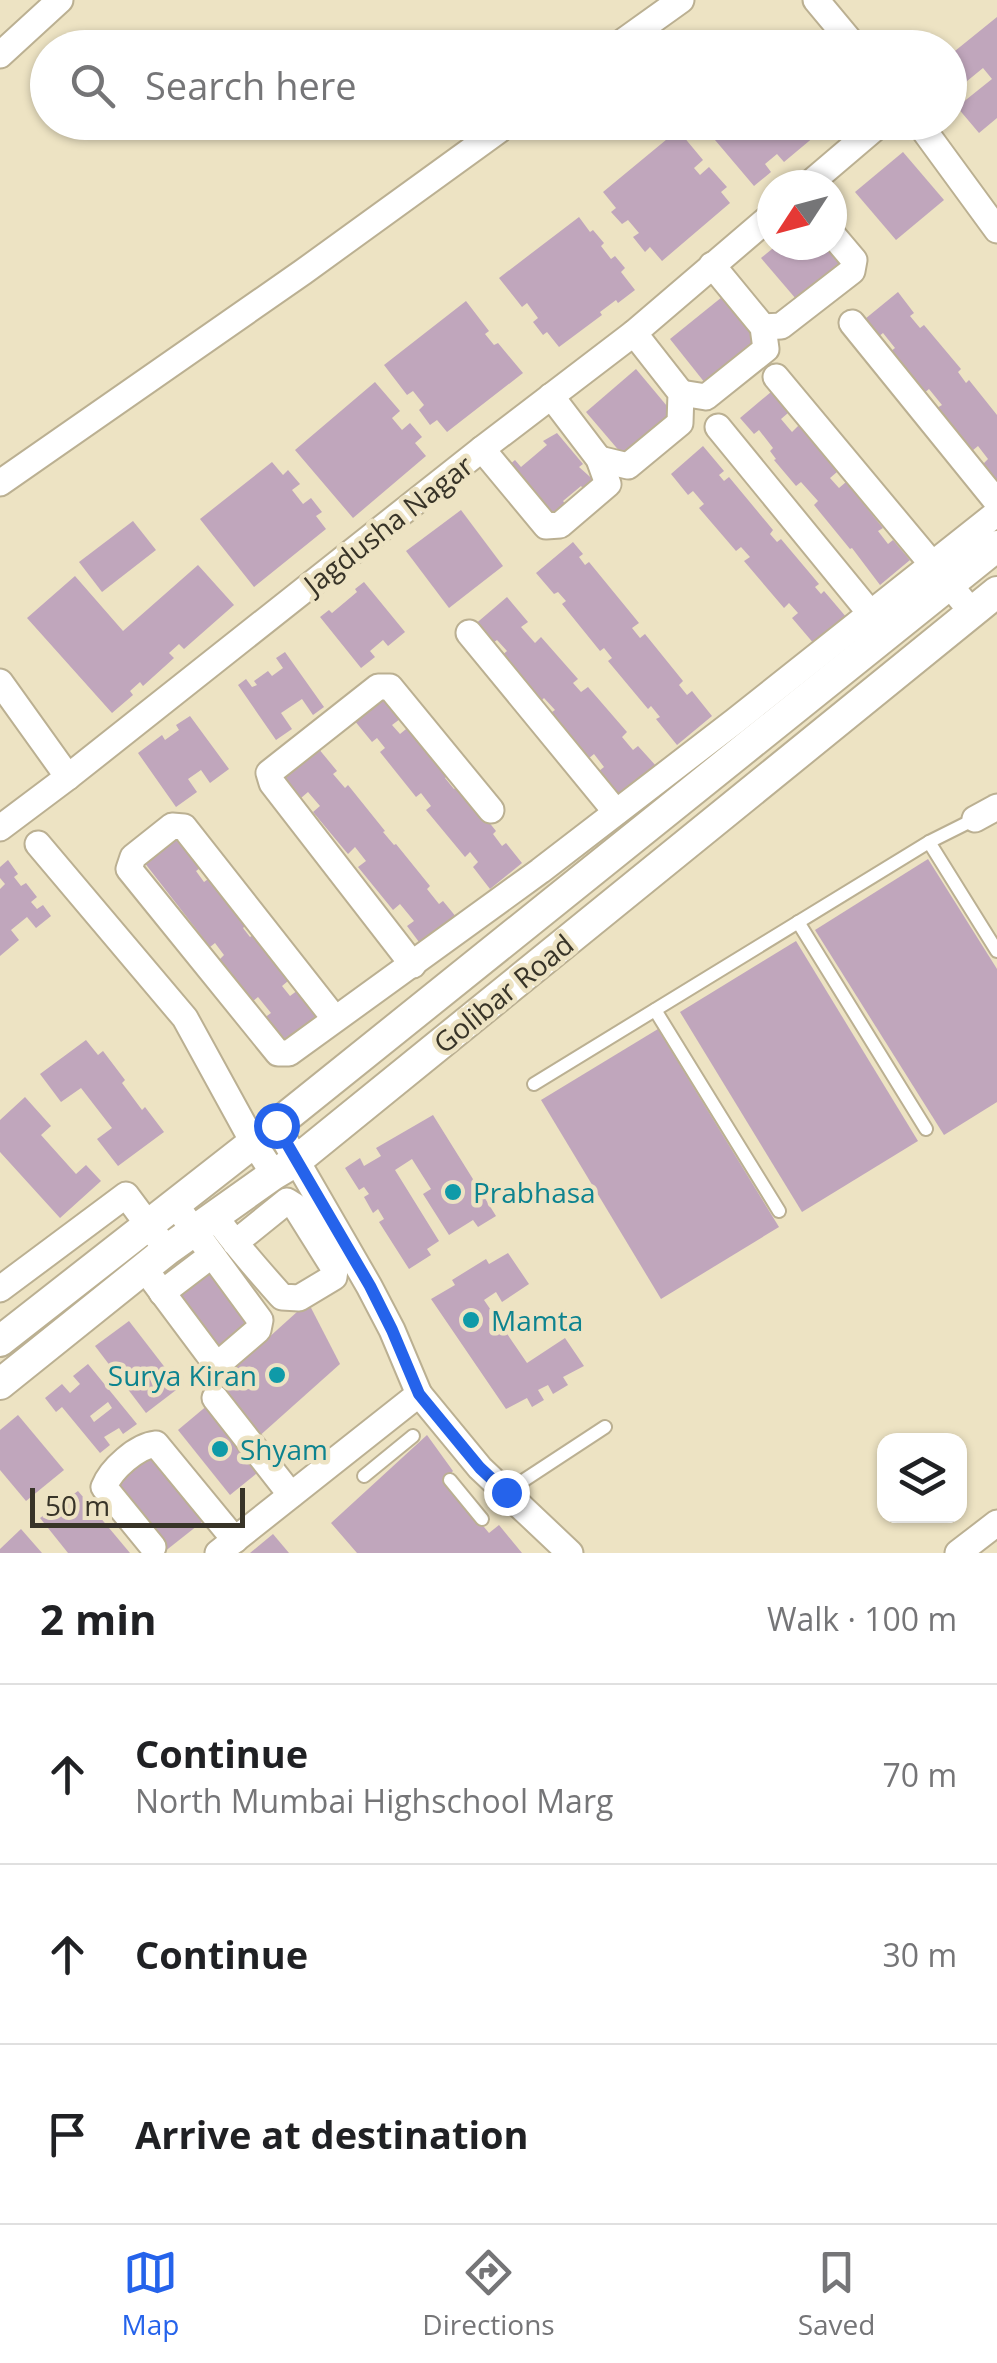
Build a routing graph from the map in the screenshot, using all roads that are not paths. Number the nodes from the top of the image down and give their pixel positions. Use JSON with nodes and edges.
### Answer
{"nodes":[{"id":1,"x":60,"y":0,"type":"edge"},
{"id":2,"x":681,"y":0,"type":"edge"},
{"id":3,"x":816,"y":0,"type":"edge"},
{"id":4,"x":639,"y":30,"type":"edge"},
{"id":5,"x":841,"y":30,"type":"edge"},
{"id":6,"x":1,"y":53,"type":"edge"},
{"id":7,"x":485,"y":140,"type":"edge"},
{"id":8,"x":861,"y":140,"type":"edge"},
{"id":9,"x":932,"y":140,"type":"edge"},
{"id":10,"x":826,"y":170,"type":"edge"},
{"id":11,"x":757,"y":228,"type":"edge"},
{"id":12,"x":997,"y":230,"type":"edge"},
{"id":13,"x":847,"y":252,"type":"edge"},
{"id":14,"x":712,"y":265,"type":"junction"},
{"id":15,"x":852,"y":323,"type":"dead end"},
{"id":16,"x":763,"y":327,"type":"junction"},
{"id":17,"x":634,"y":333,"type":"junction"},
{"id":18,"x":776,"y":377,"type":"dead end"},
{"id":19,"x":681,"y":393,"type":"junction"},
{"id":20,"x":551,"y":396,"type":"junction"},
{"id":21,"x":718,"y":428,"type":"dead end"},
{"id":22,"x":482,"y":449,"type":"junction"},
{"id":23,"x":600,"y":459,"type":"junction"},
{"id":24,"x":0,"y":483,"type":"edge"},
{"id":25,"x":997,"y":502,"type":"edge"},
{"id":26,"x":997,"y":513,"type":"edge"},
{"id":27,"x":997,"y":546,"type":"edge"},
{"id":28,"x":942,"y":574,"type":"junction"},
{"id":29,"x":997,"y":592,"type":"edge"},
{"id":30,"x":972,"y":612,"type":"junction"},
{"id":31,"x":871,"y":614,"type":"junction"},
{"id":32,"x":469,"y":633,"type":"dead end"},
{"id":33,"x":0,"y":682,"type":"edge"},
{"id":34,"x":68,"y":778,"type":"junction"},
{"id":35,"x":491,"y":810,"type":"dead end"},
{"id":36,"x":616,"y":812,"type":"junction"},
{"id":37,"x":986,"y":813,"type":"edge"},
{"id":38,"x":0,"y":828,"type":"edge"},
{"id":39,"x":929,"y":842,"type":"junction"},
{"id":40,"x":38,"y":844,"type":"dead end"},
{"id":41,"x":798,"y":922,"type":"junction"},
{"id":42,"x":997,"y":950,"type":"edge"},
{"id":43,"x":413,"y":964,"type":"junction"},
{"id":44,"x":655,"y":1010,"type":"junction"},
{"id":45,"x":335,"y":1019,"type":"junction"},
{"id":46,"x":534,"y":1084,"type":"dead end"},
{"id":47,"x":926,"y":1129,"type":"dead end"},
{"id":48,"x":264,"y":1134,"type":"junction"},
{"id":49,"x":285,"y":1167,"type":"junction"},
{"id":50,"x":174,"y":1203,"type":"junction"},
{"id":51,"x":779,"y":1211,"type":"dead end"},
{"id":52,"x":204,"y":1223,"type":"junction"},
{"id":53,"x":148,"y":1224,"type":"junction"},
{"id":54,"x":224,"y":1249,"type":"junction"},
{"id":55,"x":155,"y":1259,"type":"junction"},
{"id":56,"x":0,"y":1288,"type":"edge"},
{"id":57,"x":162,"y":1294,"type":"junction"},
{"id":58,"x":53,"y":1298,"type":"junction"},
{"id":59,"x":74,"y":1325,"type":"junction"},
{"id":60,"x":0,"y":1341,"type":"edge"},
{"id":61,"x":0,"y":1384,"type":"edge"},
{"id":62,"x":419,"y":1394,"type":"junction"},
{"id":63,"x":215,"y":1398,"type":"dead end"},
{"id":64,"x":394,"y":1413,"type":"junction"},
{"id":65,"x":605,"y":1428,"type":"dead end"},
{"id":66,"x":364,"y":1476,"type":"dead end"},
{"id":67,"x":450,"y":1480,"type":"dead end"},
{"id":68,"x":506,"y":1492,"type":"junction"},
{"id":69,"x":291,"y":1495,"type":"junction"},
{"id":70,"x":482,"y":1519,"type":"dead end"},
{"id":71,"x":997,"y":1523,"type":"edge"},
{"id":72,"x":226,"y":1546,"type":"edge"},
{"id":73,"x":153,"y":1547,"type":"dead end"},
{"id":74,"x":570,"y":1553,"type":"edge"},
{"id":75,"x":958,"y":1553,"type":"edge"}],
"edges":[{"from":1,"to":6,"type":"street"},
{"from":2,"to":4,"type":"street"},
{"from":3,"to":5,"type":"street"},
{"from":7,"to":24,"type":"street"},
{"from":8,"to":10,"type":"street"},
{"from":9,"to":12,"type":"street"},
{"from":11,"to":14,"type":"street","name":"Jagdusha Nagar"},
{"from":13,"to":16,"type":"street"},
{"from":14,"to":16,"type":"street"},
{"from":14,"to":17,"type":"street","name":"Jagdusha Nagar"},
{"from":15,"to":25,"type":"street"},
{"from":16,"to":19,"type":"street"},
{"from":17,"to":19,"type":"street"},
{"from":17,"to":20,"type":"street","name":"Jagdusha Nagar"},
{"from":18,"to":28,"type":"street"},
{"from":19,"to":23,"type":"street"},
{"from":20,"to":22,"type":"street","name":"Jagdusha Nagar"},
{"from":20,"to":23,"type":"street"},
{"from":21,"to":31,"type":"street"},
{"from":22,"to":23,"type":"street"},
{"from":22,"to":34,"type":"street","name":"Jagdusha Nagar"},
{"from":26,"to":28,"type":"street"},
{"from":27,"to":28,"type":"street"},
{"from":28,"to":30,"type":"street"},
{"from":28,"to":31,"type":"street"},
{"from":28,"to":48,"type":"street"},
{"from":29,"to":30,"type":"street","name":"Golibar Road"},
{"from":30,"to":49,"type":"street","name":"Golibar Road"},
{"from":31,"to":36,"type":"street"},
{"from":32,"to":36,"type":"street"},
{"from":33,"to":34,"type":"street"},
{"from":34,"to":38,"type":"street","name":"Jagdusha Nagar"},
{"from":35,"to":43,"type":"street"},
{"from":36,"to":43,"type":"street"},
{"from":37,"to":39,"type":"lane"},
{"from":39,"to":41,"type":"lane"},
{"from":39,"to":42,"type":"lane"},
{"from":40,"to":48,"type":"street"},
{"from":41,"to":44,"type":"lane"},
{"from":41,"to":47,"type":"lane"},
{"from":43,"to":45,"type":"street"},
{"from":44,"to":46,"type":"lane"},
{"from":44,"to":51,"type":"lane"},
{"from":45,"to":45,"type":"street"},
{"from":48,"to":49,"type":"street"},
{"from":48,"to":50,"type":"street"},
{"from":49,"to":52,"type":"street","name":"Golibar Road"},
{"from":49,"to":62,"type":"street"},
{"from":50,"to":52,"type":"street"},
{"from":50,"to":53,"type":"street"},
{"from":52,"to":54,"type":"street"},
{"from":52,"to":55,"type":"street","name":"Golibar Road"},
{"from":53,"to":55,"type":"street"},
{"from":53,"to":56,"type":"street"},
{"from":53,"to":58,"type":"street"},
{"from":54,"to":57,"type":"street"},
{"from":54,"to":57,"type":"street"},
{"from":55,"to":57,"type":"street"},
{"from":55,"to":59,"type":"street","name":"Golibar Road"},
{"from":58,"to":59,"type":"street"},
{"from":58,"to":60,"type":"street"},
{"from":59,"to":61,"type":"street","name":"Golibar Road"},
{"from":62,"to":64,"type":"street"},
{"from":62,"to":68,"type":"street"},
{"from":63,"to":69,"type":"street"},
{"from":64,"to":66,"type":"lane"},
{"from":64,"to":69,"type":"street"},
{"from":65,"to":68,"type":"lane"},
{"from":67,"to":70,"type":"lane"},
{"from":68,"to":74,"type":"street"},
{"from":69,"to":72,"type":"street"},
{"from":71,"to":75,"type":"street"},
{"from":72,"to":73,"type":"street"}]}
